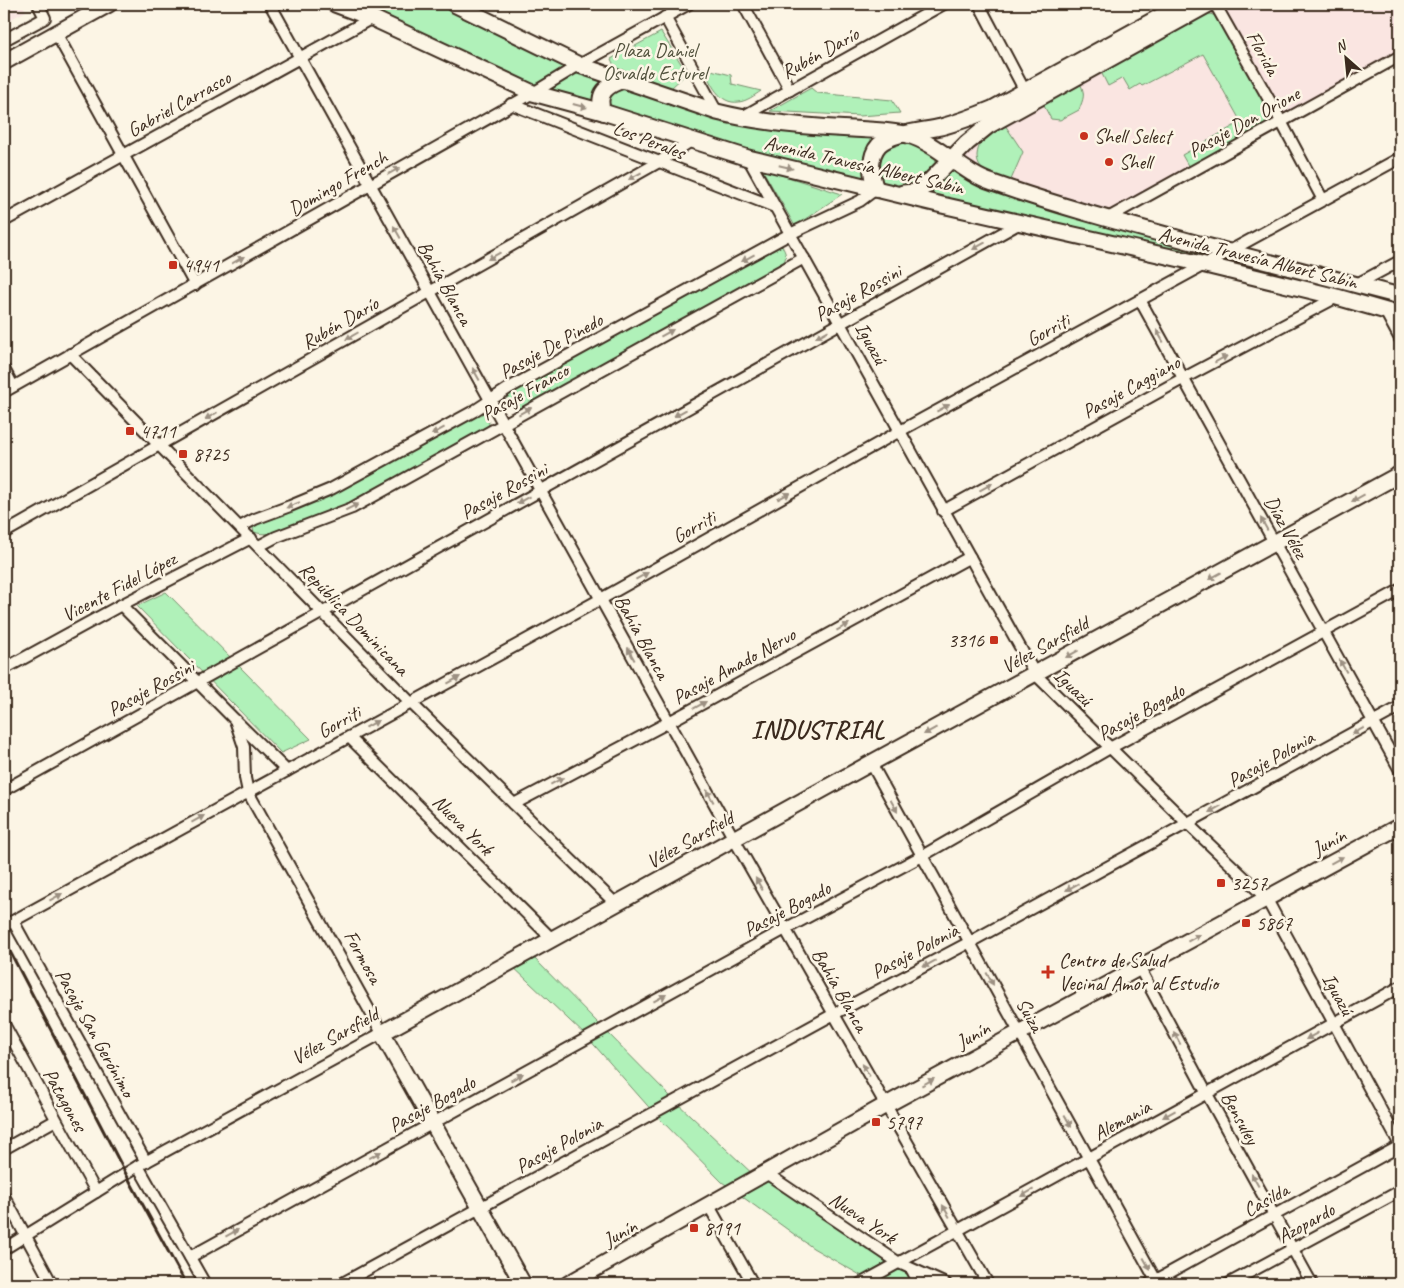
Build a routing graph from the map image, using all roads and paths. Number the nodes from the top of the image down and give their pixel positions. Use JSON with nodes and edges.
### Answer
{"nodes":[{"id":1,"x":38,"y":4,"type":"edge"},
{"id":2,"x":109,"y":4,"type":"edge"},
{"id":3,"x":270,"y":4,"type":"edge"},
{"id":4,"x":334,"y":4,"type":"edge"},
{"id":5,"x":454,"y":4,"type":"edge"},
{"id":6,"x":690,"y":4,"type":"edge"},
{"id":7,"x":744,"y":4,"type":"edge"},
{"id":8,"x":944,"y":4,"type":"edge"},
{"id":9,"x":979,"y":4,"type":"edge"},
{"id":10,"x":1183,"y":4,"type":"edge"},
{"id":11,"x":1209,"y":4,"type":"edge"},
{"id":12,"x":1215,"y":4,"type":"edge"},
{"id":13,"x":665,"y":17,"type":"junction"},
{"id":14,"x":372,"y":18,"type":"junction"},
{"id":15,"x":56,"y":33,"type":"junction"},
{"id":16,"x":4,"y":40,"type":"edge"},
{"id":17,"x":1400,"y":56,"type":"edge"},
{"id":18,"x":300,"y":58,"type":"junction"},
{"id":19,"x":4,"y":60,"type":"edge"},
{"id":20,"x":579,"y":65,"type":"junction"},
{"id":21,"x":624,"y":80,"type":"junction"},
{"id":22,"x":790,"y":90,"type":"junction"},
{"id":23,"x":533,"y":93,"type":"junction"},
{"id":24,"x":1028,"y":97,"type":"junction"},
{"id":25,"x":511,"y":104,"type":"junction"},
{"id":26,"x":603,"y":112,"type":"junction"},
{"id":27,"x":717,"y":112,"type":"junction"},
{"id":28,"x":740,"y":118,"type":"junction"},
{"id":29,"x":1281,"y":121,"type":"junction"},
{"id":30,"x":905,"y":134,"type":"junction"},
{"id":31,"x":691,"y":141,"type":"junction"},
{"id":32,"x":926,"y":144,"type":"junction"},
{"id":33,"x":123,"y":155,"type":"junction"},
{"id":34,"x":748,"y":158,"type":"junction"},
{"id":35,"x":1400,"y":158,"type":"edge"},
{"id":36,"x":951,"y":160,"type":"junction"},
{"id":37,"x":659,"y":162,"type":"junction"},
{"id":38,"x":930,"y":180,"type":"junction"},
{"id":39,"x":370,"y":184,"type":"junction"},
{"id":40,"x":876,"y":189,"type":"junction"},
{"id":41,"x":897,"y":193,"type":"junction"},
{"id":42,"x":1322,"y":200,"type":"junction"},
{"id":43,"x":775,"y":207,"type":"junction"},
{"id":44,"x":1106,"y":219,"type":"junction"},
{"id":45,"x":4,"y":221,"type":"edge"},
{"id":46,"x":1022,"y":222,"type":"junction"},
{"id":47,"x":790,"y":234,"type":"junction"},
{"id":48,"x":1228,"y":251,"type":"junction"},
{"id":49,"x":804,"y":258,"type":"junction"},
{"id":50,"x":1400,"y":260,"type":"edge"},
{"id":51,"x":1204,"y":265,"type":"junction"},
{"id":52,"x":195,"y":285,"type":"junction"},
{"id":53,"x":1355,"y":285,"type":"junction"},
{"id":54,"x":430,"y":292,"type":"junction"},
{"id":55,"x":1400,"y":296,"type":"edge"},
{"id":56,"x":1337,"y":297,"type":"junction"},
{"id":57,"x":1140,"y":300,"type":"junction"},
{"id":58,"x":1385,"y":311,"type":"junction"},
{"id":59,"x":1400,"y":315,"type":"edge"},
{"id":60,"x":840,"y":324,"type":"junction"},
{"id":61,"x":1400,"y":339,"type":"edge"},
{"id":62,"x":70,"y":354,"type":"junction"},
{"id":63,"x":4,"y":368,"type":"edge"},
{"id":64,"x":1184,"y":378,"type":"junction"},
{"id":65,"x":13,"y":386,"type":"junction"},
{"id":66,"x":4,"y":392,"type":"edge"},
{"id":67,"x":490,"y":401,"type":"junction"},
{"id":68,"x":503,"y":424,"type":"junction"},
{"id":69,"x":900,"y":431,"type":"junction"},
{"id":70,"x":159,"y":445,"type":"junction"},
{"id":71,"x":1400,"y":474,"type":"edge"},
{"id":72,"x":540,"y":490,"type":"junction"},
{"id":73,"x":943,"y":510,"type":"junction"},
{"id":74,"x":240,"y":527,"type":"junction"},
{"id":75,"x":4,"y":533,"type":"edge"},
{"id":76,"x":251,"y":538,"type":"junction"},
{"id":77,"x":1275,"y":543,"type":"junction"},
{"id":78,"x":259,"y":546,"type":"junction"},
{"id":79,"x":970,"y":557,"type":"junction"},
{"id":80,"x":1400,"y":590,"type":"edge"},
{"id":81,"x":601,"y":599,"type":"junction"},
{"id":82,"x":121,"y":605,"type":"junction"},
{"id":83,"x":323,"y":612,"type":"junction"},
{"id":84,"x":1324,"y":632,"type":"junction"},
{"id":85,"x":4,"y":669,"type":"edge"},
{"id":86,"x":1034,"y":674,"type":"junction"},
{"id":87,"x":198,"y":682,"type":"junction"},
{"id":88,"x":411,"y":703,"type":"junction"},
{"id":89,"x":1400,"y":707,"type":"edge"},
{"id":90,"x":235,"y":720,"type":"junction"},
{"id":91,"x":669,"y":722,"type":"junction"},
{"id":92,"x":1374,"y":722,"type":"junction"},
{"id":93,"x":350,"y":736,"type":"junction"},
{"id":94,"x":1110,"y":748,"type":"junction"},
{"id":95,"x":871,"y":763,"type":"junction"},
{"id":96,"x":1400,"y":770,"type":"edge"},
{"id":97,"x":287,"y":771,"type":"junction"},
{"id":98,"x":4,"y":790,"type":"edge"},
{"id":99,"x":248,"y":792,"type":"junction"},
{"id":100,"x":514,"y":804,"type":"junction"},
{"id":101,"x":1188,"y":824,"type":"junction"},
{"id":102,"x":1400,"y":826,"type":"edge"},
{"id":103,"x":734,"y":839,"type":"junction"},
{"id":104,"x":922,"y":856,"type":"junction"},
{"id":105,"x":1266,"y":898,"type":"junction"},
{"id":106,"x":616,"y":904,"type":"junction"},
{"id":107,"x":8,"y":923,"type":"edge"},
{"id":108,"x":785,"y":929,"type":"junction"},
{"id":109,"x":552,"y":939,"type":"junction"},
{"id":110,"x":970,"y":942,"type":"junction"},
{"id":111,"x":1139,"y":968,"type":"junction"},
{"id":112,"x":1400,"y":988,"type":"edge"},
{"id":113,"x":834,"y":1014,"type":"junction"},
{"id":114,"x":4,"y":1024,"type":"edge"},
{"id":115,"x":1334,"y":1024,"type":"junction"},
{"id":116,"x":382,"y":1032,"type":"junction"},
{"id":117,"x":1019,"y":1032,"type":"junction"},
{"id":118,"x":1207,"y":1094,"type":"junction"},
{"id":119,"x":886,"y":1105,"type":"junction"},
{"id":120,"x":56,"y":1120,"type":"junction"},
{"id":121,"x":433,"y":1123,"type":"junction"},
{"id":122,"x":1400,"y":1145,"type":"edge"},
{"id":123,"x":4,"y":1149,"type":"edge"},
{"id":124,"x":1089,"y":1158,"type":"junction"},
{"id":125,"x":142,"y":1164,"type":"junction"},
{"id":126,"x":766,"y":1173,"type":"junction"},
{"id":127,"x":1400,"y":1191,"type":"edge"},
{"id":128,"x":96,"y":1192,"type":"junction"},
{"id":129,"x":4,"y":1196,"type":"edge"},
{"id":130,"x":709,"y":1206,"type":"junction"},
{"id":131,"x":480,"y":1208,"type":"junction"},
{"id":132,"x":1274,"y":1215,"type":"junction"},
{"id":133,"x":958,"y":1231,"type":"junction"},
{"id":134,"x":26,"y":1236,"type":"junction"},
{"id":135,"x":4,"y":1249,"type":"edge"},
{"id":136,"x":1294,"y":1250,"type":"junction"},
{"id":137,"x":190,"y":1257,"type":"junction"},
{"id":138,"x":899,"y":1263,"type":"junction"},
{"id":139,"x":912,"y":1270,"type":"junction"},
{"id":140,"x":1154,"y":1283,"type":"edge"},
{"id":141,"x":52,"y":1284,"type":"edge"},
{"id":142,"x":206,"y":1284,"type":"edge"},
{"id":143,"x":341,"y":1284,"type":"edge"},
{"id":144,"x":523,"y":1284,"type":"edge"},
{"id":145,"x":568,"y":1284,"type":"edge"},
{"id":146,"x":753,"y":1284,"type":"edge"},
{"id":147,"x":860,"y":1284,"type":"edge"},
{"id":148,"x":920,"y":1284,"type":"edge"},
{"id":149,"x":946,"y":1284,"type":"edge"},
{"id":150,"x":988,"y":1284,"type":"edge"},
{"id":151,"x":1228,"y":1284,"type":"edge"},
{"id":152,"x":1312,"y":1284,"type":"edge"}],
"edges":[{"from":1,"to":16,"type":"street"},
{"from":2,"to":15,"type":"main road"},
{"from":3,"to":18,"type":"street","name":"Bahía Blanca"},
{"from":4,"to":14,"type":"main road","name":"Avenida Travesía Albert Sabin"},
{"from":5,"to":20,"type":"main road","name":"Avenida Travesía Albert Sabin"},
{"from":6,"to":13,"type":"street","name":"Domingo French"},
{"from":7,"to":22,"type":"street"},
{"from":8,"to":22,"type":"street","name":"Rubén Darío"},
{"from":9,"to":24,"type":"street"},
{"from":10,"to":24,"type":"main road"},
{"from":11,"to":24,"type":"main road"},
{"from":12,"to":29,"type":"street","name":"Florida"},
{"from":13,"to":20,"type":"street","name":"Domingo French"},
{"from":13,"to":27,"type":"street"},
{"from":14,"to":18,"type":"street","name":"Gabriel Carrasco"},
{"from":14,"to":23,"type":"main road","name":"Avenida Travesía Albert Sabin"},
{"from":15,"to":19,"type":"main road"},
{"from":15,"to":33,"type":"street"},
{"from":17,"to":29,"type":"street","name":"Pasaje Don Orione"},
{"from":18,"to":33,"type":"street","name":"Gabriel Carrasco"},
{"from":18,"to":39,"type":"street","name":"Bahía Blanca"},
{"from":20,"to":21,"type":"main road","name":"Avenida Travesía Albert Sabin"},
{"from":20,"to":23,"type":"street","name":"Domingo French"},
{"from":21,"to":26,"type":"main road"},
{"from":21,"to":27,"type":"main road","name":"Avenida Travesía Albert Sabin"},
{"from":22,"to":28,"type":"street","name":"Rubén Darío"},
{"from":23,"to":25,"type":"street","name":"Domingo French"},
{"from":23,"to":26,"type":"main road","name":"Avenida Travesía Albert Sabin","one_way":true},
{"from":24,"to":30,"type":"main road"},
{"from":24,"to":36,"type":"main road"},
{"from":25,"to":37,"type":"street","name":"Los Perales"},
{"from":39,"to":25,"type":"street","name":"Domingo French","one_way":true},
{"from":26,"to":31,"type":"main road","name":"Avenida Travesía Albert Sabin"},
{"from":27,"to":28,"type":"main road","name":"Avenida Travesía Albert Sabin"},
{"from":28,"to":30,"type":"main road","name":"Avenida Travesía Albert Sabin"},
{"from":29,"to":42,"type":"street","name":"Florida"},
{"from":29,"to":44,"type":"street","name":"Pasaje Don Orione"},
{"from":30,"to":32,"type":"main road","name":"Avenida Travesía Albert Sabin"},
{"from":30,"to":40,"type":"main road"},
{"from":31,"to":34,"type":"main road","name":"Avenida Travesía Albert Sabin"},
{"from":31,"to":37,"type":"street","name":"Rubén Darío"},
{"from":32,"to":36,"type":"main road","name":"Avenida Travesía Albert Sabin"},
{"from":32,"to":38,"type":"main road"},
{"from":33,"to":45,"type":"street","name":"Gabriel Carrasco"},
{"from":33,"to":52,"type":"street"},
{"from":34,"to":40,"type":"main road","name":"Avenida Travesía Albert Sabin","one_way":true},
{"from":34,"to":43,"type":"street","name":"Iguazú"},
{"from":35,"to":42,"type":"street","name":"Gorriti"},
{"from":36,"to":38,"type":"main road"},
{"from":36,"to":44,"type":"main road","name":"Avenida Travesía Albert Sabin"},
{"from":37,"to":43,"type":"street","name":"Los Perales"},
{"from":37,"to":54,"type":"street","name":"Rubén Darío","one_way":true},
{"from":38,"to":41,"type":"main road"},
{"from":52,"to":39,"type":"street","name":"Domingo French","one_way":true},
{"from":54,"to":39,"type":"street","name":"Bahía Blanca","one_way":true},
{"from":40,"to":41,"type":"main road","name":"Avenida Travesía Albert Sabin"},
{"from":40,"to":47,"type":"street","name":"Pasaje De Pinedo"},
{"from":41,"to":46,"type":"main road","name":"Avenida Travesía Albert Sabin"},
{"from":42,"to":48,"type":"street","name":"Gorriti"},
{"from":43,"to":47,"type":"street","name":"Iguazú"},
{"from":44,"to":48,"type":"main road","name":"Avenida Travesía Albert Sabin"},
{"from":46,"to":51,"type":"main road","name":"Avenida Travesía Albert Sabin"},
{"from":46,"to":60,"type":"street","name":"Pasaje Rossini","one_way":true},
{"from":47,"to":49,"type":"street","name":"Iguazú"},
{"from":47,"to":67,"type":"street","name":"Pasaje De Pinedo","one_way":true},
{"from":48,"to":51,"type":"street","name":"Gorriti"},
{"from":48,"to":53,"type":"main road","name":"Avenida Travesía Albert Sabin"},
{"from":49,"to":60,"type":"street","name":"Iguazú"},
{"from":68,"to":49,"type":"street","name":"Pasaje Franco","one_way":true},
{"from":50,"to":53,"type":"street"},
{"from":51,"to":56,"type":"main road","name":"Avenida Travesía Albert Sabin"},
{"from":51,"to":57,"type":"street","name":"Gorriti"},
{"from":52,"to":62,"type":"street","name":"Domingo French"},
{"from":53,"to":55,"type":"main road","name":"Avenida Travesía Albert Sabin"},
{"from":67,"to":54,"type":"street","name":"Bahía Blanca","one_way":true},
{"from":54,"to":70,"type":"street","name":"Rubén Darío","one_way":true},
{"from":56,"to":58,"type":"main road","name":"Avenida Travesía Albert Sabin"},
{"from":64,"to":56,"type":"street","name":"Pasaje Caggiano","one_way":true},
{"from":64,"to":57,"type":"street","name":"Díaz Vélez","one_way":true},
{"from":69,"to":57,"type":"street","name":"Gorriti","one_way":true},
{"from":58,"to":59,"type":"main road","name":"Avenida Travesía Albert Sabin"},
{"from":58,"to":61,"type":"street"},
{"from":60,"to":69,"type":"street","name":"Iguazú"},
{"from":60,"to":72,"type":"street","name":"Pasaje Rossini","one_way":true},
{"from":62,"to":65,"type":"street","name":"Domingo French"},
{"from":62,"to":70,"type":"street","name":"República Dominicana"},
{"from":63,"to":65,"type":"street"},
{"from":73,"to":64,"type":"street","name":"Pasaje Caggiano","one_way":true},
{"from":77,"to":64,"type":"street","name":"Díaz Vélez","one_way":true},
{"from":65,"to":66,"type":"street","name":"Domingo French"},
{"from":67,"to":68,"type":"street","name":"Bahía Blanca"},
{"from":67,"to":74,"type":"street","name":"Pasaje De Pinedo","one_way":true},
{"from":68,"to":72,"type":"street","name":"Bahía Blanca"},
{"from":78,"to":68,"type":"street","name":"Pasaje Franco","one_way":true},
{"from":69,"to":73,"type":"street","name":"Iguazú"},
{"from":81,"to":69,"type":"street","name":"Gorriti","one_way":true},
{"from":70,"to":74,"type":"street","name":"República Dominicana"},
{"from":70,"to":75,"type":"street","name":"Rubén Darío"},
{"from":71,"to":77,"type":"main road","name":"Vélez Sarsfield","one_way":true},
{"from":72,"to":81,"type":"street","name":"Bahía Blanca"},
{"from":72,"to":83,"type":"street","name":"Pasaje Rossini","one_way":true},
{"from":73,"to":79,"type":"street","name":"Iguazú"},
{"from":74,"to":76,"type":"street","name":"República Dominicana"},
{"from":76,"to":78,"type":"street","name":"República Dominicana"},
{"from":76,"to":82,"type":"street","name":"Vicente Fidel López"},
{"from":77,"to":84,"type":"street","name":"Díaz Vélez"},
{"from":77,"to":86,"type":"main road","name":"Vélez Sarsfield","one_way":true},
{"from":78,"to":83,"type":"street","name":"República Dominicana"},
{"from":79,"to":86,"type":"street","name":"Iguazú"},
{"from":91,"to":79,"type":"street","name":"Pasaje Amado Nervo","one_way":true},
{"from":80,"to":84,"type":"street","name":"Pasaje Bogado"},
{"from":88,"to":81,"type":"street","name":"Gorriti","one_way":true},
{"from":91,"to":81,"type":"street","name":"Bahía Blanca","one_way":true},
{"from":82,"to":85,"type":"street","name":"Vicente Fidel López"},
{"from":82,"to":87,"type":"street"},
{"from":83,"to":87,"type":"street","name":"Pasaje Rossini"},
{"from":83,"to":88,"type":"street","name":"República Dominicana"},
{"from":92,"to":84,"type":"street","name":"Díaz Vélez","one_way":true},
{"from":84,"to":94,"type":"street","name":"Pasaje Bogado"},
{"from":86,"to":94,"type":"street","name":"Iguazú"},
{"from":86,"to":95,"type":"main road","name":"Vélez Sarsfield","one_way":true},
{"from":87,"to":90,"type":"street"},
{"from":87,"to":98,"type":"street","name":"Pasaje Rossini"},
{"from":93,"to":88,"type":"street","name":"Gorriti","one_way":true},
{"from":88,"to":100,"type":"street","name":"República Dominicana"},
{"from":89,"to":92,"type":"street","name":"Pasaje Polonia"},
{"from":90,"to":97,"type":"street"},
{"from":90,"to":99,"type":"street","name":"Formosa"},
{"from":100,"to":91,"type":"street","name":"Pasaje Amado Nervo","one_way":true},
{"from":103,"to":91,"type":"street","name":"Bahía Blanca","one_way":true},
{"from":92,"to":96,"type":"street","name":"Díaz Vélez"},
{"from":92,"to":101,"type":"street","name":"Pasaje Polonia","one_way":true},
{"from":93,"to":97,"type":"street","name":"Gorriti"},
{"from":93,"to":109,"type":"street","name":"Nueva York"},
{"from":94,"to":101,"type":"street","name":"Iguazú"},
{"from":94,"to":104,"type":"street","name":"Pasaje Bogado"},
{"from":95,"to":103,"type":"main road","name":"Vélez Sarsfield"},
{"from":95,"to":104,"type":"street","name":"Suiza","one_way":true},
{"from":97,"to":99,"type":"street","name":"Gorriti"},
{"from":107,"to":99,"type":"street","name":"Gorriti","one_way":true},
{"from":99,"to":116,"type":"street","name":"Formosa"},
{"from":100,"to":106,"type":"street","name":"República Dominicana"},
{"from":101,"to":105,"type":"street","name":"Iguazú"},
{"from":101,"to":110,"type":"street","name":"Pasaje Polonia","one_way":true},
{"from":105,"to":102,"type":"main road","name":"Junín","one_way":true},
{"from":103,"to":106,"type":"main road","name":"Vélez Sarsfield"},
{"from":108,"to":103,"type":"street","name":"Bahía Blanca","one_way":true},
{"from":104,"to":108,"type":"street","name":"Pasaje Bogado"},
{"from":104,"to":110,"type":"street","name":"Suiza"},
{"from":111,"to":105,"type":"main road","name":"Junín","one_way":true},
{"from":105,"to":115,"type":"street","name":"Iguazú"},
{"from":106,"to":109,"type":"main road","name":"Vélez Sarsfield"},
{"from":107,"to":125,"type":"street","name":"Pasaje San Gerónimo"},
{"from":108,"to":113,"type":"street","name":"Bahía Blanca"},
{"from":121,"to":108,"type":"street","name":"Pasaje Bogado","one_way":true},
{"from":109,"to":116,"type":"main road","name":"Vélez Sarsfield"},
{"from":110,"to":113,"type":"street","name":"Pasaje Polonia","one_way":true},
{"from":110,"to":117,"type":"street","name":"Suiza","one_way":true},
{"from":111,"to":117,"type":"main road","name":"Junín"},
{"from":118,"to":111,"type":"street","name":"Bensuley","one_way":true},
{"from":112,"to":115,"type":"street","name":"Alemania"},
{"from":119,"to":113,"type":"street","name":"Bahía Blanca","one_way":true},
{"from":113,"to":131,"type":"street","name":"Pasaje Polonia"},
{"from":114,"to":120,"type":"street","name":"Patagones"},
{"from":115,"to":118,"type":"street","name":"Alemania","one_way":true},
{"from":115,"to":122,"type":"street","name":"Iguazú"},
{"from":116,"to":121,"type":"main road","name":"Formosa"},
{"from":116,"to":125,"type":"street","name":"Vélez Sarsfield"},
{"from":119,"to":117,"type":"main road","name":"Junín","one_way":true},
{"from":117,"to":124,"type":"street","name":"Suiza","one_way":true},
{"from":118,"to":124,"type":"street","name":"Alemania","one_way":true},
{"from":132,"to":118,"type":"street","name":"Bensuley","one_way":true},
{"from":119,"to":126,"type":"main road","name":"Junín"},
{"from":133,"to":119,"type":"street","name":"Bahía Blanca","one_way":true},
{"from":120,"to":123,"type":"street"},
{"from":120,"to":128,"type":"street","name":"Patagones"},
{"from":121,"to":131,"type":"main road","name":"Formosa"},
{"from":137,"to":121,"type":"street","name":"Pasaje Bogado","one_way":true},
{"from":122,"to":132,"type":"street","name":"Casilda"},
{"from":124,"to":133,"type":"street","name":"Alemania","one_way":true},
{"from":124,"to":140,"type":"street","name":"Suiza","one_way":true},
{"from":125,"to":128,"type":"street","name":"Vélez Sarsfield"},
{"from":125,"to":137,"type":"street","name":"Pasaje San Gerónimo"},
{"from":126,"to":130,"type":"main road","name":"Junín"},
{"from":126,"to":138,"type":"street","name":"Nueva York"},
{"from":127,"to":136,"type":"street","name":"Azopardo"},
{"from":128,"to":134,"type":"street","name":"Vélez Sarsfield"},
{"from":129,"to":134,"type":"street"},
{"from":130,"to":145,"type":"main road","name":"Junín"},
{"from":130,"to":146,"type":"street"},
{"from":131,"to":143,"type":"street","name":"Pasaje Polonia"},
{"from":131,"to":144,"type":"main road","name":"Formosa"},
{"from":132,"to":136,"type":"street","name":"Bensuley"},
{"from":132,"to":140,"type":"street","name":"Casilda"},
{"from":133,"to":138,"type":"street","name":"Alemania"},
{"from":133,"to":150,"type":"street","name":"Bahía Blanca"},
{"from":134,"to":135,"type":"street","name":"Vélez Sarsfield"},
{"from":134,"to":141,"type":"street"},
{"from":136,"to":151,"type":"street","name":"Azopardo"},
{"from":136,"to":152,"type":"street","name":"Bensuley"},
{"from":137,"to":142,"type":"street","name":"Pasaje San Gerónimo"},
{"from":138,"to":139,"type":"street","name":"Nueva York"},
{"from":138,"to":147,"type":"street","name":"Alemania"},
{"from":139,"to":148,"type":"street"},
{"from":139,"to":149,"type":"street","name":"Nueva York"}]}
